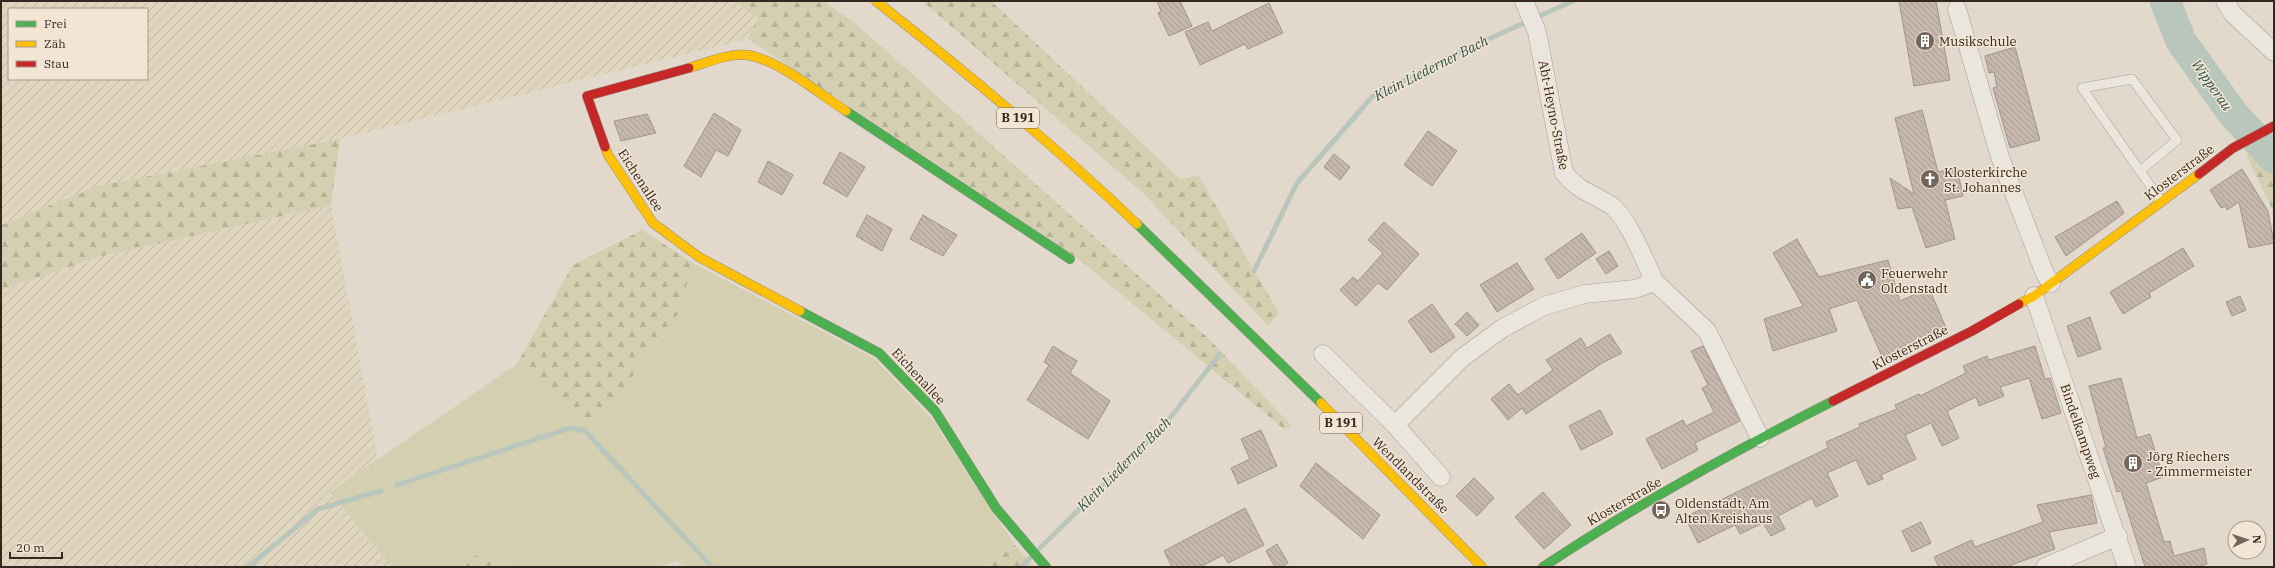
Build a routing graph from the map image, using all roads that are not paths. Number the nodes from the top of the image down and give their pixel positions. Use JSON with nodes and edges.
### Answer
{"nodes":[{"id":1,"x":876,"y":1,"type":"edge"},
{"id":2,"x":2225,"y":1,"type":"edge"},
{"id":3,"x":1526,"y":5,"type":"edge"},
{"id":4,"x":1957,"y":9,"type":"dead end"},
{"id":5,"x":2274,"y":52,"type":"edge"},
{"id":6,"x":2274,"y":126,"type":"edge"},
{"id":7,"x":2140,"y":171,"type":"junction"},
{"id":8,"x":2161,"y":201,"type":"junction"},
{"id":9,"x":1070,"y":259,"type":"dead end"},
{"id":10,"x":1655,"y":282,"type":"junction"},
{"id":11,"x":2051,"y":284,"type":"junction"},
{"id":12,"x":2034,"y":296,"type":"junction"},
{"id":13,"x":1323,"y":354,"type":"dead end"},
{"id":14,"x":1395,"y":425,"type":"junction"},
{"id":15,"x":1760,"y":438,"type":"junction"},
{"id":16,"x":1441,"y":477,"type":"dead end"},
{"id":17,"x":2118,"y":536,"type":"junction"},
{"id":18,"x":1044,"y":565,"type":"edge"},
{"id":19,"x":1551,"y":565,"type":"edge"},
{"id":20,"x":1482,"y":567,"type":"edge"},
{"id":21,"x":2046,"y":567,"type":"edge"},
{"id":22,"x":2127,"y":567,"type":"edge"}],
"edges":[{"from":1,"to":20,"type":"street","name":"Wendlandstraße","number":"B 191"},
{"from":2,"to":5,"type":"street"},
{"from":3,"to":10,"type":"street","name":"Abt-Heyno-Straße"},
{"from":4,"to":11,"type":"street"},
{"from":6,"to":8,"type":"street","name":"Klosterstraße"},
{"from":7,"to":7,"type":"lane"},
{"from":7,"to":8,"type":"lane"},
{"from":8,"to":11,"type":"street","name":"Klosterstraße"},
{"from":9,"to":18,"type":"street","name":"Eichenallee"},
{"from":10,"to":14,"type":"street"},
{"from":10,"to":15,"type":"street"},
{"from":11,"to":12,"type":"street","name":"Klosterstraße"},
{"from":12,"to":15,"type":"street","name":"Klosterstraße"},
{"from":12,"to":17,"type":"street","name":"Bindelkampweg"},
{"from":13,"to":14,"type":"street"},
{"from":14,"to":16,"type":"street"},
{"from":15,"to":19,"type":"street","name":"Klosterstraße"},
{"from":17,"to":21,"type":"street"},
{"from":17,"to":22,"type":"street","name":"Bindelkampweg"}]}
